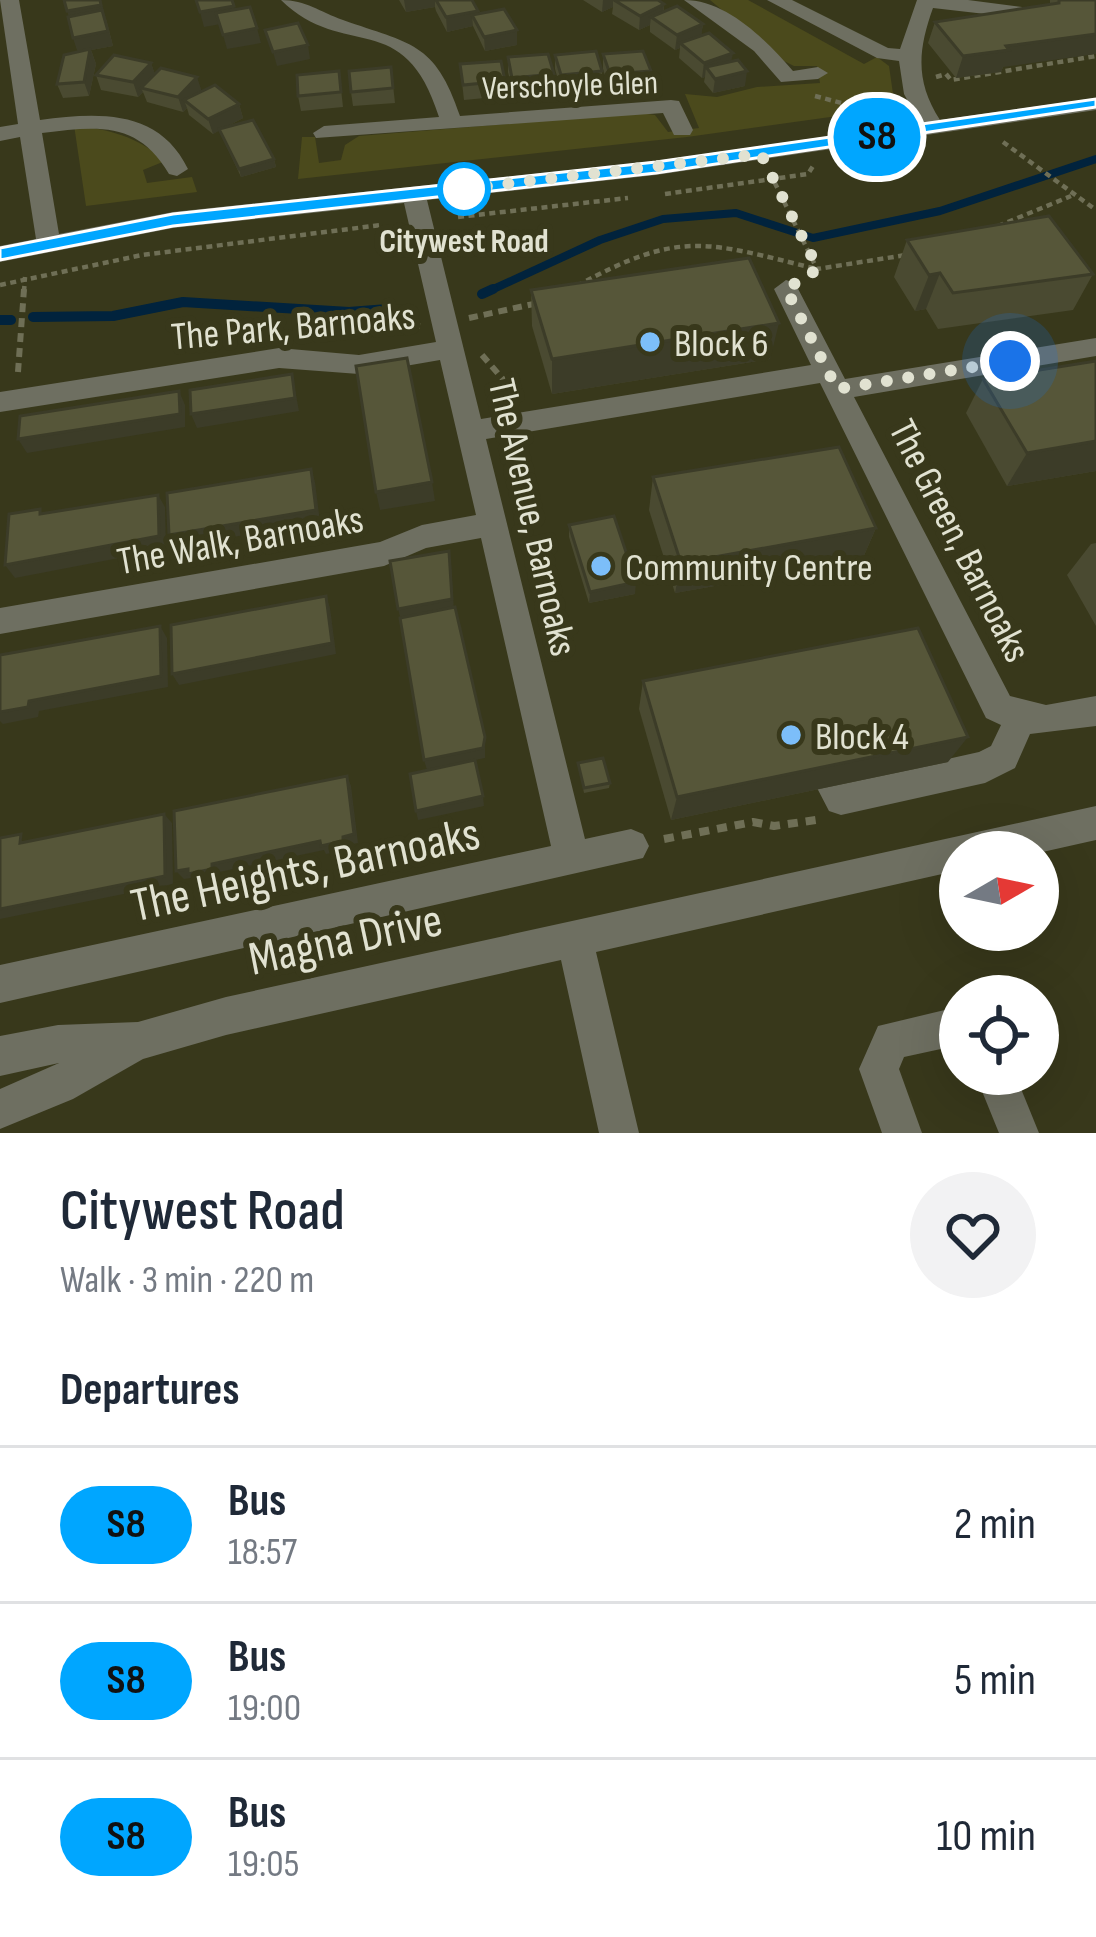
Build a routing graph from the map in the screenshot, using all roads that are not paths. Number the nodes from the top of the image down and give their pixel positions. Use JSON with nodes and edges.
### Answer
{"nodes":[{"id":1,"x":9,"y":0,"type":"edge"},
{"id":2,"x":291,"y":0,"type":"edge"},
{"id":3,"x":694,"y":0,"type":"edge"},
{"id":4,"x":777,"y":0,"type":"edge"},
{"id":5,"x":1038,"y":14,"type":"edge"},
{"id":6,"x":908,"y":56,"type":"junction"},
{"id":7,"x":818,"y":73,"type":"dead end"},
{"id":8,"x":1096,"y":104,"type":"edge"},
{"id":9,"x":451,"y":122,"type":"junction"},
{"id":10,"x":934,"y":128,"type":"junction"},
{"id":11,"x":27,"y":129,"type":"junction"},
{"id":12,"x":682,"y":130,"type":"dead end"},
{"id":13,"x":0,"y":134,"type":"edge"},
{"id":14,"x":324,"y":134,"type":"dead end"},
{"id":15,"x":177,"y":169,"type":"dead end"},
{"id":16,"x":414,"y":194,"type":"junction"},
{"id":17,"x":39,"y":246,"type":"junction"},
{"id":18,"x":0,"y":254,"type":"edge"},
{"id":19,"x":786,"y":289,"type":"road end"},
{"id":20,"x":460,"y":338,"type":"junction"},
{"id":21,"x":1096,"y":347,"type":"edge"},
{"id":22,"x":832,"y":381,"type":"junction"},
{"id":23,"x":4,"y":404,"type":"edge"},
{"id":24,"x":472,"y":431,"type":"junction"},
{"id":25,"x":491,"y":524,"type":"junction"},
{"id":26,"x":0,"y":621,"type":"edge"},
{"id":27,"x":1096,"y":711,"type":"edge"},
{"id":28,"x":1019,"y":720,"type":"junction"},
{"id":29,"x":833,"y":786,"type":"edge"},
{"id":30,"x":1096,"y":823,"type":"edge"},
{"id":31,"x":1059,"y":831,"type":"edge"},
{"id":32,"x":631,"y":846,"type":"road end"},
{"id":33,"x":939,"y":858,"type":"edge"},
{"id":34,"x":572,"y":860,"type":"junction"},
{"id":35,"x":575,"y":940,"type":"junction"},
{"id":36,"x":0,"y":984,"type":"edge"},
{"id":37,"x":939,"y":1030,"type":"edge"},
{"id":38,"x":138,"y":1040,"type":"junction"},
{"id":39,"x":0,"y":1055,"type":"edge"},
{"id":40,"x":1004,"y":1095,"type":"edge"},
{"id":41,"x":0,"y":1109,"type":"edge"},
{"id":42,"x":619,"y":1133,"type":"edge"},
{"id":43,"x":902,"y":1133,"type":"edge"},
{"id":44,"x":1019,"y":1133,"type":"edge"}],
"edges":[{"from":1,"to":11,"type":"street"},
{"from":2,"to":9,"type":"street","name":"Verschoyle Glen"},
{"from":3,"to":7,"type":"street"},
{"from":4,"to":6,"type":"street"},
{"from":5,"to":6,"type":"street"},
{"from":6,"to":10,"type":"street"},
{"from":8,"to":10,"type":"street"},
{"from":9,"to":12,"type":"street","name":"Verschoyle Glen"},
{"from":9,"to":14,"type":"street","name":"Verschoyle Glen"},
{"from":10,"to":16,"type":"street"},
{"from":11,"to":13,"type":"street"},
{"from":11,"to":15,"type":"street"},
{"from":11,"to":17,"type":"street"},
{"from":16,"to":17,"type":"street"},
{"from":16,"to":20,"type":"street","name":"The Avenue, Barnoaks"},
{"from":17,"to":18,"type":"street"},
{"from":19,"to":22,"type":"street","name":"The Green, Barnoaks"},
{"from":20,"to":23,"type":"street","name":"The Park, Barnoaks"},
{"from":20,"to":24,"type":"street","name":"The Avenue, Barnoaks"},
{"from":21,"to":22,"type":"street","name":"The Green, Barnoaks"},
{"from":22,"to":24,"type":"street","name":"The Green, Barnoaks"},
{"from":22,"to":28,"type":"street","name":"The Green, Barnoaks"},
{"from":24,"to":25,"type":"street","name":"The Avenue, Barnoaks"},
{"from":25,"to":26,"type":"street","name":"The Walk, Barnoaks"},
{"from":25,"to":34,"type":"street","name":"The Avenue, Barnoaks"},
{"from":27,"to":28,"type":"street","name":"The Green, Barnoaks"},
{"from":28,"to":29,"type":"street","name":"The Green, Barnoaks"},
{"from":30,"to":31,"type":"street","name":"Magna Drive"},
{"from":32,"to":34,"type":"street","name":"The Heights, Barnoaks"},
{"from":33,"to":35,"type":"street","name":"Magna Drive"},
{"from":34,"to":36,"type":"street","name":"The Heights, Barnoaks"},
{"from":35,"to":38,"type":"street","name":"Magna Drive"},
{"from":35,"to":42,"type":"street"},
{"from":37,"to":43,"type":"street"},
{"from":38,"to":39,"type":"street","name":"Magna Drive"},
{"from":38,"to":41,"type":"street","name":"Magna Drive"},
{"from":40,"to":44,"type":"street"}]}
